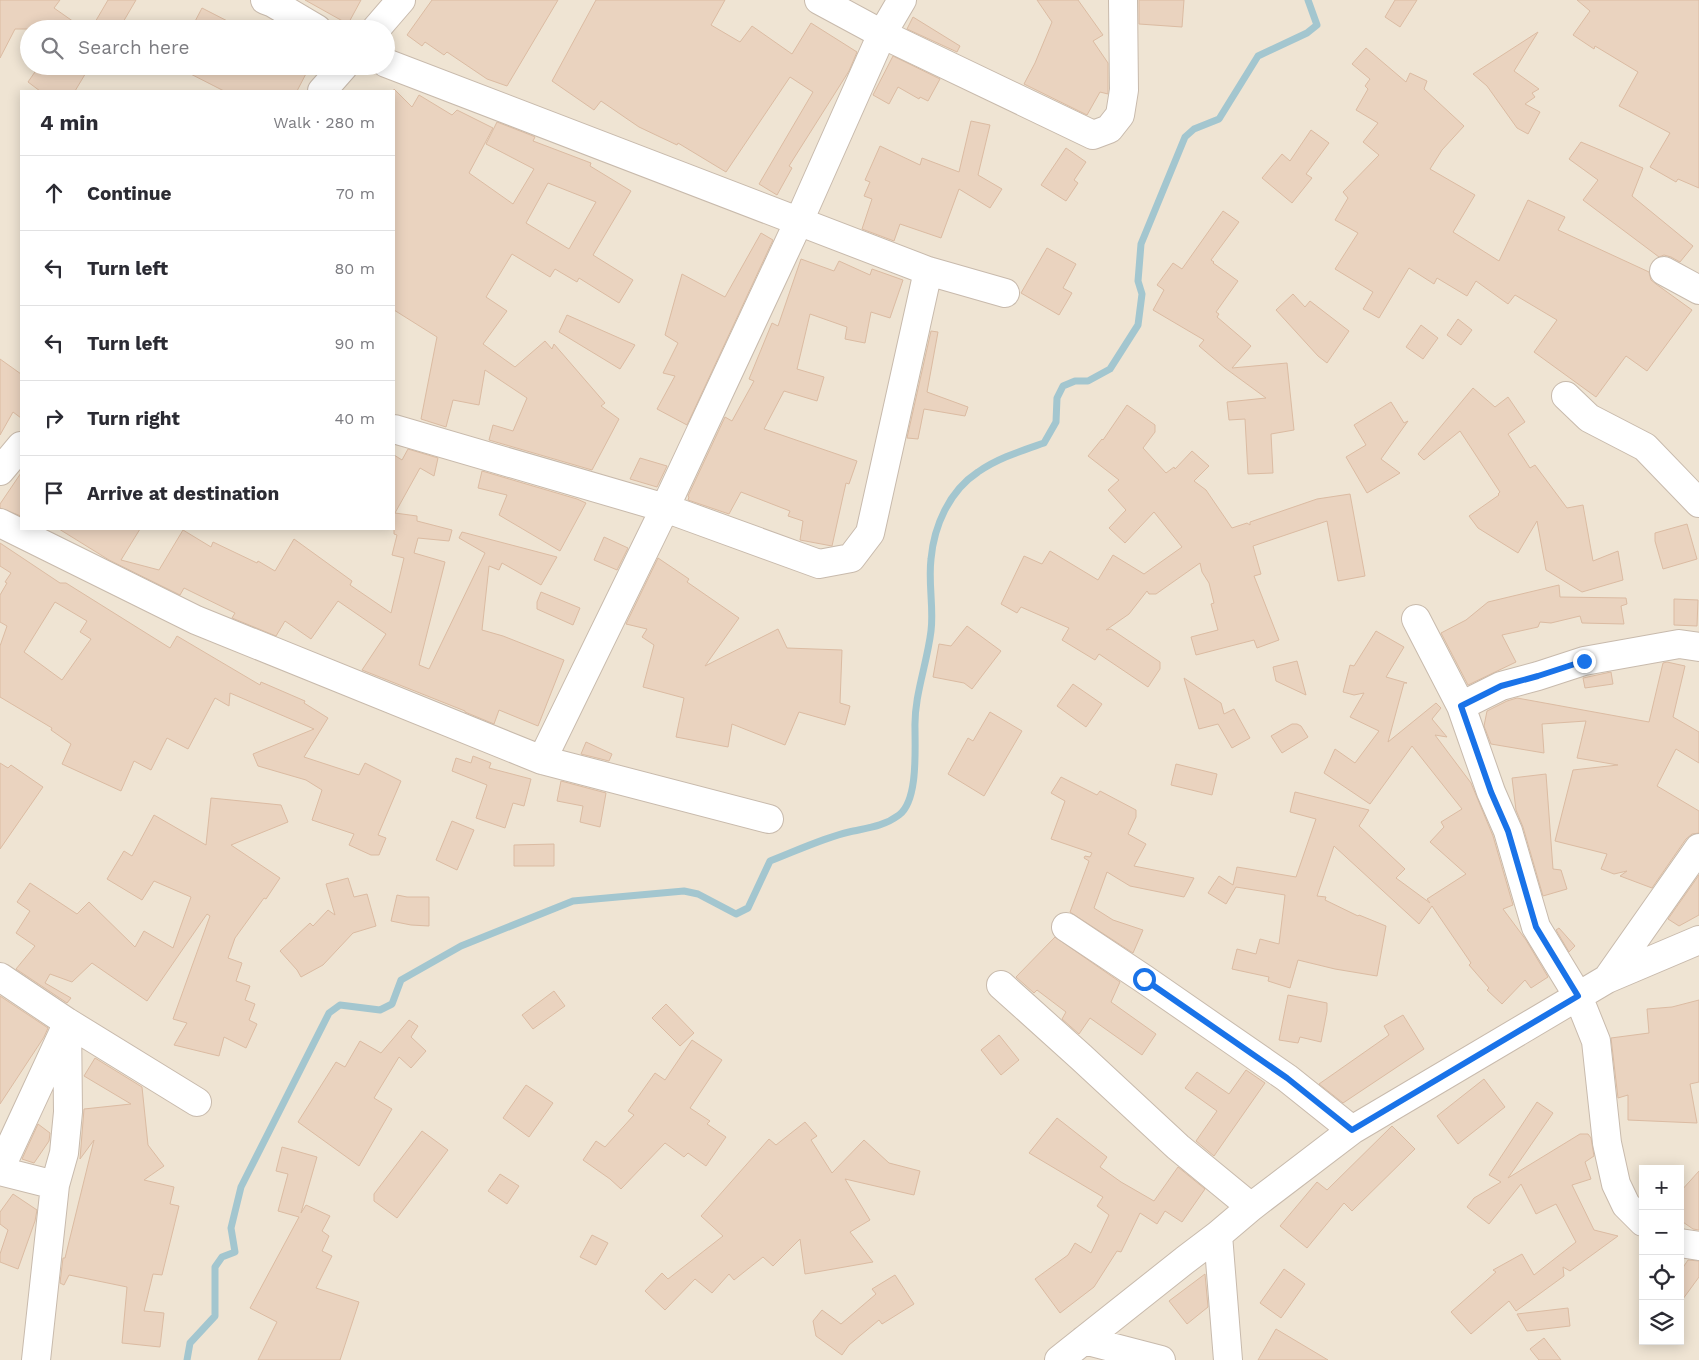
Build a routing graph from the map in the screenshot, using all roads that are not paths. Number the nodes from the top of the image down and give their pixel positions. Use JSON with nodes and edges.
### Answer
{"nodes":[{"id":1,"x":265,"y":0,"type":"edge"},
{"id":2,"x":401,"y":0,"type":"edge"},
{"id":3,"x":819,"y":0,"type":"edge"},
{"id":4,"x":902,"y":0,"type":"edge"},
{"id":5,"x":1123,"y":0,"type":"edge"},
{"id":6,"x":301,"y":20,"type":"edge"},
{"id":7,"x":384,"y":20,"type":"edge"},
{"id":8,"x":882,"y":34,"type":"junction"},
{"id":9,"x":395,"y":66,"type":"edge"},
{"id":10,"x":336,"y":75,"type":"edge"},
{"id":11,"x":323,"y":90,"type":"edge"},
{"id":12,"x":799,"y":221,"type":"junction"},
{"id":13,"x":928,"y":271,"type":"junction"},
{"id":14,"x":1664,"y":271,"type":"dead end"},
{"id":15,"x":1699,"y":290,"type":"edge"},
{"id":16,"x":1005,"y":294,"type":"dead end"},
{"id":17,"x":1566,"y":396,"type":"dead end"},
{"id":18,"x":395,"y":428,"type":"edge"},
{"id":19,"x":20,"y":447,"type":"edge"},
{"id":20,"x":0,"y":471,"type":"edge"},
{"id":21,"x":1699,"y":503,"type":"edge"},
{"id":22,"x":666,"y":508,"type":"junction"},
{"id":23,"x":0,"y":524,"type":"edge"},
{"id":24,"x":1416,"y":619,"type":"dead end"},
{"id":25,"x":1699,"y":647,"type":"edge"},
{"id":26,"x":1461,"y":706,"type":"junction"},
{"id":27,"x":542,"y":760,"type":"junction"},
{"id":28,"x":769,"y":818,"type":"dead end"},
{"id":29,"x":1699,"y":848,"type":"edge"},
{"id":30,"x":1066,"y":927,"type":"dead end"},
{"id":31,"x":1699,"y":940,"type":"edge"},
{"id":32,"x":0,"y":978,"type":"edge"},
{"id":33,"x":1607,"y":978,"type":"junction"},
{"id":34,"x":1001,"y":986,"type":"dead end"},
{"id":35,"x":1578,"y":996,"type":"junction"},
{"id":36,"x":67,"y":1022,"type":"junction"},
{"id":37,"x":196,"y":1102,"type":"dead end"},
{"id":38,"x":1352,"y":1130,"type":"junction"},
{"id":39,"x":0,"y":1170,"type":"edge"},
{"id":40,"x":55,"y":1186,"type":"junction"},
{"id":41,"x":1251,"y":1207,"type":"junction"},
{"id":42,"x":1639,"y":1218,"type":"edge"},
{"id":43,"x":1218,"y":1236,"type":"junction"},
{"id":44,"x":1684,"y":1244,"type":"edge"},
{"id":45,"x":1699,"y":1246,"type":"edge"},
{"id":46,"x":1084,"y":1340,"type":"junction"},
{"id":47,"x":36,"y":1360,"type":"edge"},
{"id":48,"x":1059,"y":1360,"type":"edge"},
{"id":49,"x":1161,"y":1360,"type":"edge"},
{"id":50,"x":1228,"y":1360,"type":"edge"}],
"edges":[{"from":1,"to":6,"type":"street"},
{"from":2,"to":7,"type":"street"},
{"from":3,"to":8,"type":"street"},
{"from":4,"to":8,"type":"street"},
{"from":5,"to":8,"type":"street"},
{"from":8,"to":12,"type":"street"},
{"from":9,"to":12,"type":"street"},
{"from":10,"to":11,"type":"street"},
{"from":12,"to":13,"type":"street"},
{"from":12,"to":22,"type":"street"},
{"from":13,"to":16,"type":"street"},
{"from":13,"to":22,"type":"street"},
{"from":14,"to":15,"type":"street"},
{"from":17,"to":21,"type":"street"},
{"from":18,"to":22,"type":"street"},
{"from":19,"to":20,"type":"street"},
{"from":22,"to":27,"type":"street"},
{"from":23,"to":27,"type":"street"},
{"from":24,"to":26,"type":"street"},
{"from":25,"to":26,"type":"street"},
{"from":26,"to":35,"type":"street"},
{"from":27,"to":28,"type":"street"},
{"from":29,"to":33,"type":"street"},
{"from":30,"to":38,"type":"street"},
{"from":31,"to":33,"type":"street"},
{"from":32,"to":36,"type":"street"},
{"from":33,"to":35,"type":"street"},
{"from":34,"to":41,"type":"street"},
{"from":35,"to":38,"type":"street"},
{"from":35,"to":42,"type":"street"},
{"from":36,"to":37,"type":"street"},
{"from":36,"to":39,"type":"street"},
{"from":36,"to":40,"type":"street"},
{"from":38,"to":41,"type":"street"},
{"from":39,"to":40,"type":"street"},
{"from":40,"to":47,"type":"street"},
{"from":41,"to":43,"type":"street"},
{"from":43,"to":46,"type":"street"},
{"from":43,"to":50,"type":"street"},
{"from":44,"to":45,"type":"street"},
{"from":46,"to":48,"type":"street"},
{"from":46,"to":49,"type":"street"}]}
